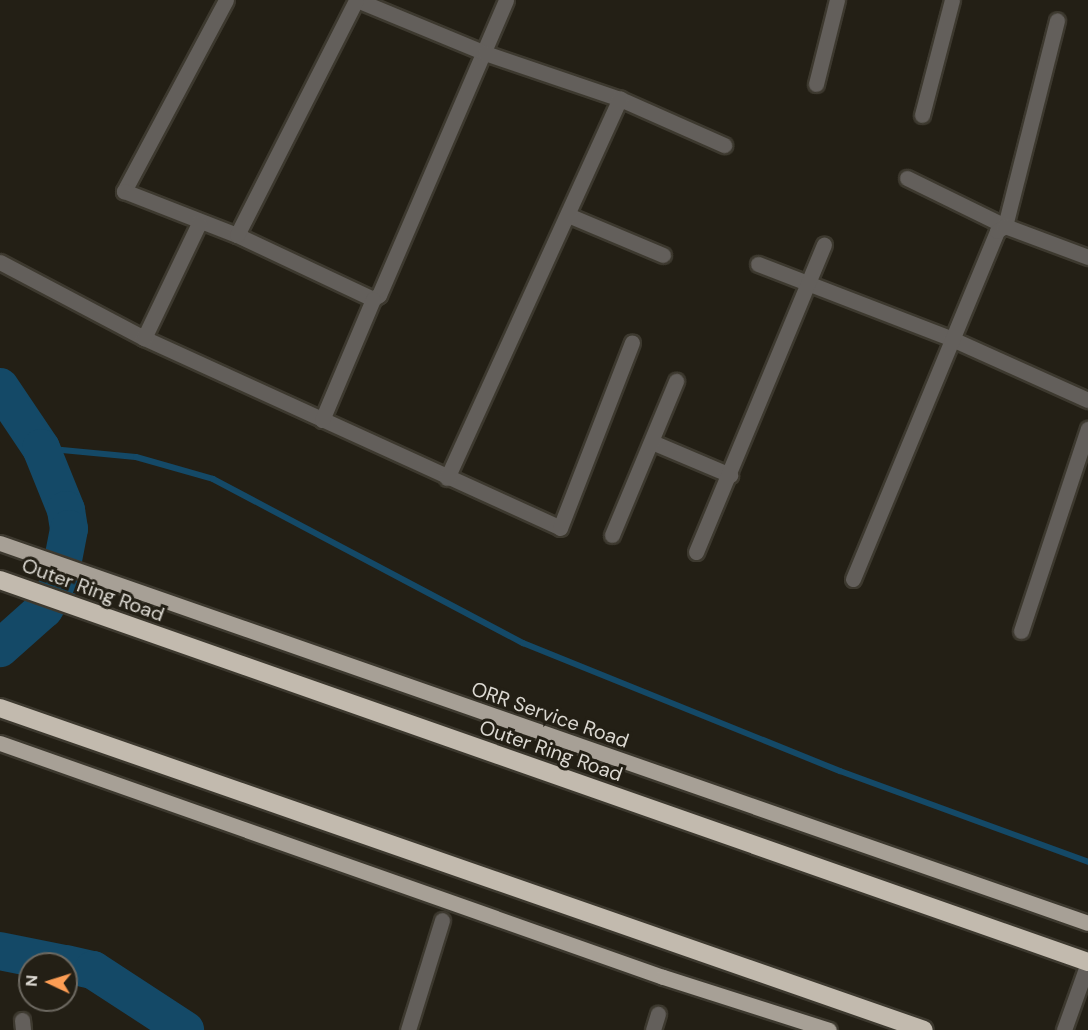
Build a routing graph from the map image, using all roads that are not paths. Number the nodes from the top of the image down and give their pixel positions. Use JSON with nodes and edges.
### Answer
{"nodes":[{"id":1,"x":226,"y":0,"type":"edge"},
{"id":2,"x":357,"y":0,"type":"edge"},
{"id":3,"x":506,"y":0,"type":"edge"},
{"id":4,"x":837,"y":0,"type":"edge"},
{"id":5,"x":952,"y":0,"type":"edge"},
{"id":6,"x":1057,"y":21,"type":"dead end"},
{"id":7,"x":485,"y":53,"type":"junction"},
{"id":8,"x":816,"y":84,"type":"dead end"},
{"id":9,"x":620,"y":99,"type":"junction"},
{"id":10,"x":922,"y":115,"type":"dead end"},
{"id":11,"x":724,"y":144,"type":"dead end"},
{"id":12,"x":907,"y":178,"type":"dead end"},
{"id":13,"x":568,"y":215,"type":"junction"},
{"id":14,"x":199,"y":223,"type":"junction"},
{"id":15,"x":1005,"y":226,"type":"junction"},
{"id":16,"x":237,"y":235,"type":"junction"},
{"id":17,"x":824,"y":244,"type":"dead end"},
{"id":18,"x":663,"y":255,"type":"dead end"},
{"id":19,"x":1088,"y":257,"type":"edge"},
{"id":20,"x":0,"y":262,"type":"edge"},
{"id":21,"x":758,"y":264,"type":"dead end"},
{"id":22,"x":809,"y":286,"type":"junction"},
{"id":23,"x":373,"y":299,"type":"junction"},
{"id":24,"x":144,"y":338,"type":"junction"},
{"id":25,"x":952,"y":339,"type":"junction"},
{"id":26,"x":632,"y":342,"type":"dead end"},
{"id":27,"x":676,"y":381,"type":"dead end"},
{"id":28,"x":1088,"y":400,"type":"edge"},
{"id":29,"x":322,"y":420,"type":"junction"},
{"id":30,"x":1088,"y":429,"type":"edge"},
{"id":31,"x":652,"y":442,"type":"junction"},
{"id":32,"x":730,"y":475,"type":"junction"},
{"id":33,"x":447,"y":478,"type":"junction"},
{"id":34,"x":612,"y":535,"type":"dead end"},
{"id":35,"x":0,"y":543,"type":"edge"},
{"id":36,"x":696,"y":552,"type":"dead end"},
{"id":37,"x":853,"y":579,"type":"dead end"},
{"id":38,"x":6,"y":582,"type":"edge"},
{"id":39,"x":1021,"y":631,"type":"dead end"},
{"id":40,"x":0,"y":708,"type":"edge"},
{"id":41,"x":0,"y":743,"type":"edge"},
{"id":42,"x":442,"y":920,"type":"dead end"},
{"id":43,"x":1088,"y":923,"type":"edge"},
{"id":44,"x":1083,"y":961,"type":"edge"},
{"id":45,"x":658,"y":1014,"type":"dead end"},
{"id":46,"x":408,"y":1030,"type":"edge"},
{"id":47,"x":653,"y":1030,"type":"edge"},
{"id":48,"x":829,"y":1030,"type":"edge"},
{"id":49,"x":924,"y":1030,"type":"edge"},
{"id":50,"x":1064,"y":1030,"type":"edge"}],
"edges":[{"from":1,"to":14,"type":"street"},
{"from":2,"to":7,"type":"street"},
{"from":2,"to":16,"type":"street"},
{"from":3,"to":7,"type":"street"},
{"from":4,"to":8,"type":"street"},
{"from":5,"to":10,"type":"street"},
{"from":6,"to":15,"type":"street"},
{"from":7,"to":9,"type":"street"},
{"from":7,"to":23,"type":"street"},
{"from":9,"to":11,"type":"street"},
{"from":9,"to":13,"type":"street"},
{"from":12,"to":15,"type":"street"},
{"from":13,"to":18,"type":"street"},
{"from":13,"to":33,"type":"street"},
{"from":14,"to":16,"type":"street"},
{"from":14,"to":24,"type":"street"},
{"from":15,"to":19,"type":"street"},
{"from":15,"to":25,"type":"street"},
{"from":16,"to":23,"type":"street"},
{"from":17,"to":22,"type":"street"},
{"from":20,"to":24,"type":"street"},
{"from":21,"to":22,"type":"street"},
{"from":22,"to":25,"type":"street"},
{"from":22,"to":32,"type":"street"},
{"from":23,"to":29,"type":"street"},
{"from":24,"to":29,"type":"street"},
{"from":25,"to":28,"type":"street"},
{"from":25,"to":37,"type":"street"},
{"from":26,"to":33,"type":"street"},
{"from":27,"to":31,"type":"street"},
{"from":29,"to":33,"type":"street"},
{"from":30,"to":39,"type":"street"},
{"from":31,"to":32,"type":"street"},
{"from":31,"to":34,"type":"street"},
{"from":32,"to":36,"type":"street"},
{"from":35,"to":43,"type":"main road","name":"ORR Service Road"},
{"from":38,"to":44,"type":"highway","name":"Outer Ring Road"},
{"from":40,"to":49,"type":"highway"},
{"from":41,"to":48,"type":"main road"},
{"from":42,"to":46,"type":"street"},
{"from":44,"to":50,"type":"street"},
{"from":45,"to":47,"type":"street"}]}
